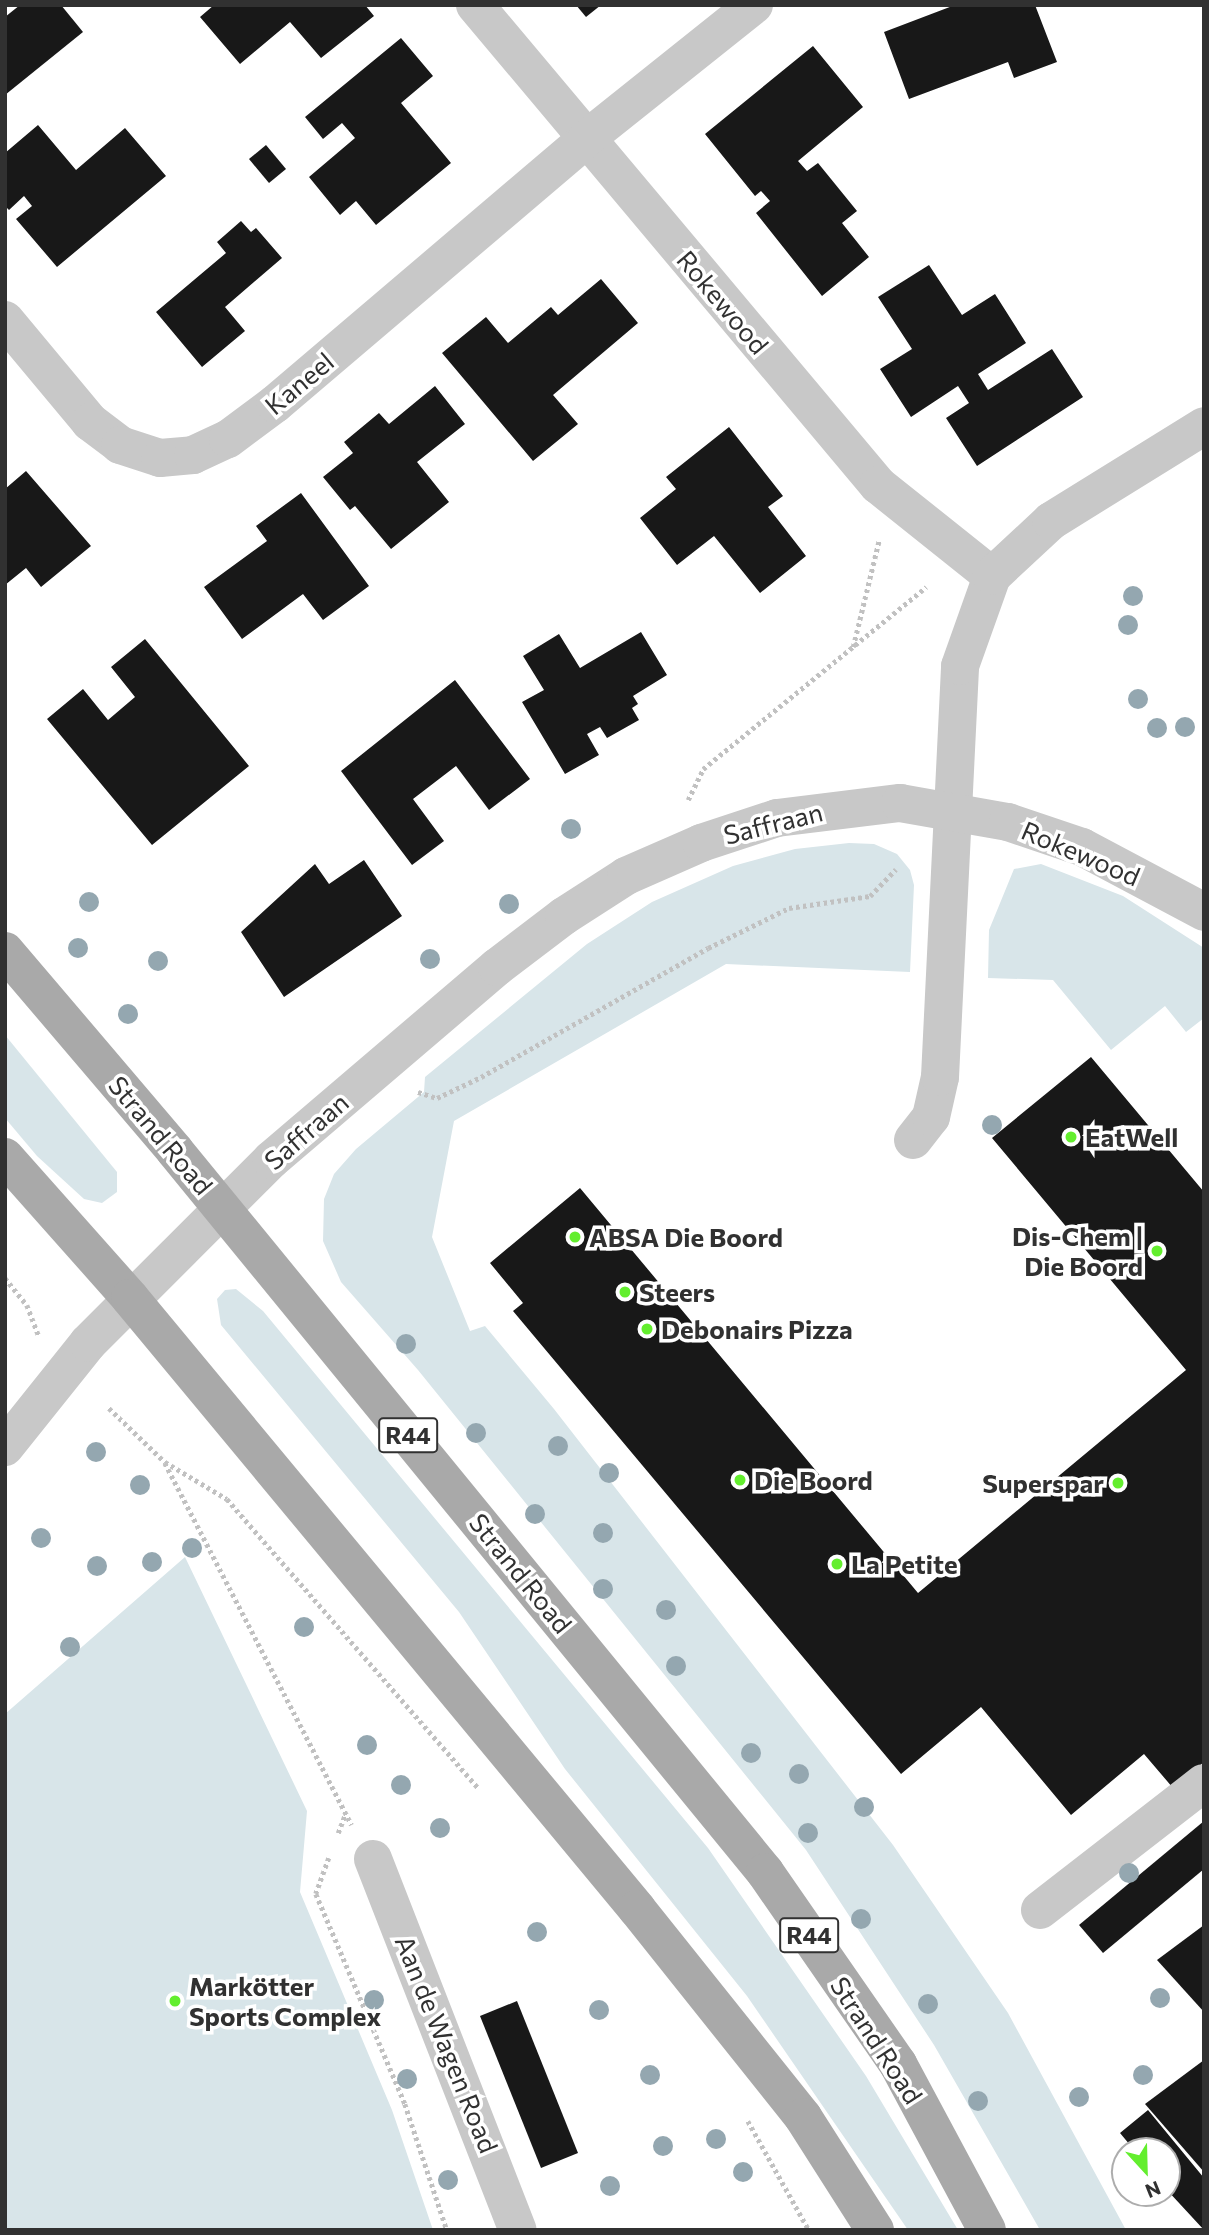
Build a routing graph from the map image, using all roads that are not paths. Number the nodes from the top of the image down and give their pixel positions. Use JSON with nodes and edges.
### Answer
{"nodes":[{"id":1,"x":475,"y":5,"type":"edge"},
{"id":2,"x":754,"y":5,"type":"edge"},
{"id":3,"x":586,"y":139,"type":"junction"},
{"id":4,"x":5,"y":320,"type":"edge"},
{"id":5,"x":1204,"y":426,"type":"edge"},
{"id":6,"x":992,"y":576,"type":"junction"},
{"id":7,"x":952,"y":810,"type":"junction"},
{"id":8,"x":1204,"y":912,"type":"edge"},
{"id":9,"x":5,"y":951,"type":"edge"},
{"id":10,"x":913,"y":1140,"type":"dead end"},
{"id":11,"x":5,"y":1157,"type":"edge"},
{"id":12,"x":220,"y":1207,"type":"junction"},
{"id":13,"x":130,"y":1298,"type":"junction"},
{"id":14,"x":5,"y":1447,"type":"edge"},
{"id":15,"x":1204,"y":1783,"type":"edge"},
{"id":16,"x":373,"y":1859,"type":"dead end"},
{"id":17,"x":1040,"y":1910,"type":"dead end"},
{"id":18,"x":518,"y":2230,"type":"edge"},
{"id":19,"x":874,"y":2230,"type":"edge"},
{"id":20,"x":988,"y":2230,"type":"edge"}],
"edges":[{"from":1,"to":3,"type":"street","name":"Rokewood"},
{"from":2,"to":3,"type":"street","name":"Kaneel"},
{"from":3,"to":4,"type":"street","name":"Kaneel"},
{"from":3,"to":6,"type":"street","name":"Rokewood"},
{"from":5,"to":6,"type":"street"},
{"from":6,"to":7,"type":"street"},
{"from":7,"to":8,"type":"street","name":"Rokewood"},
{"from":7,"to":10,"type":"street"},
{"from":7,"to":12,"type":"street","name":"Saffraan"},
{"from":9,"to":12,"type":"main road","name":"Strand Road","number":"R44"},
{"from":11,"to":13,"type":"main road"},
{"from":12,"to":13,"type":"street","name":"Saffraan"},
{"from":12,"to":20,"type":"main road","name":"Strand Road","number":"R44"},
{"from":13,"to":14,"type":"street","name":"Saffraan"},
{"from":13,"to":19,"type":"main road"},
{"from":15,"to":17,"type":"street"},
{"from":16,"to":18,"type":"street","name":"Aan de Wagen Road"}]}
